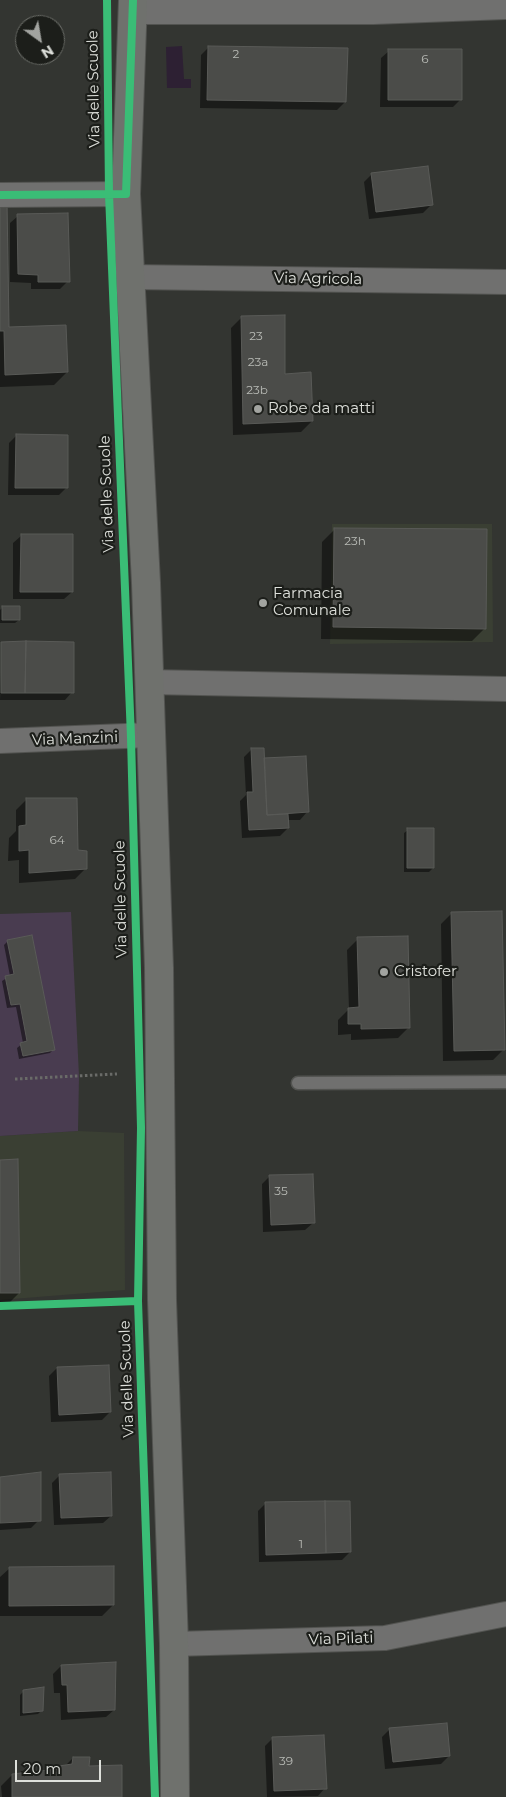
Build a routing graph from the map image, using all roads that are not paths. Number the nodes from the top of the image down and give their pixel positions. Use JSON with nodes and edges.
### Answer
{"nodes":[{"id":1,"x":133,"y":6,"type":"edge"},
{"id":2,"x":506,"y":7,"type":"edge"},
{"id":3,"x":126,"y":194,"type":"junction"},
{"id":4,"x":0,"y":195,"type":"edge"},
{"id":5,"x":130,"y":277,"type":"junction"},
{"id":6,"x":506,"y":282,"type":"edge"},
{"id":7,"x":148,"y":682,"type":"junction"},
{"id":8,"x":506,"y":689,"type":"edge"},
{"id":9,"x":150,"y":735,"type":"junction"},
{"id":10,"x":0,"y":741,"type":"edge"},
{"id":11,"x":506,"y":1082,"type":"edge"},
{"id":12,"x":298,"y":1083,"type":"dead end"},
{"id":13,"x":506,"y":1614,"type":"edge"},
{"id":14,"x":174,"y":1644,"type":"junction"},
{"id":15,"x":175,"y":1797,"type":"edge"}],
"edges":[{"from":1,"to":2,"type":"street"},
{"from":1,"to":3,"type":"main road"},
{"from":3,"to":4,"type":"street"},
{"from":3,"to":5,"type":"main road"},
{"from":5,"to":6,"type":"street","name":"Via Agricola"},
{"from":5,"to":7,"type":"main road"},
{"from":7,"to":8,"type":"street"},
{"from":7,"to":9,"type":"main road"},
{"from":9,"to":10,"type":"street","name":"Via Manzini"},
{"from":9,"to":14,"type":"main road"},
{"from":11,"to":12,"type":"lane"},
{"from":13,"to":14,"type":"street","name":"Via Pilati"},
{"from":14,"to":15,"type":"main road"}]}
